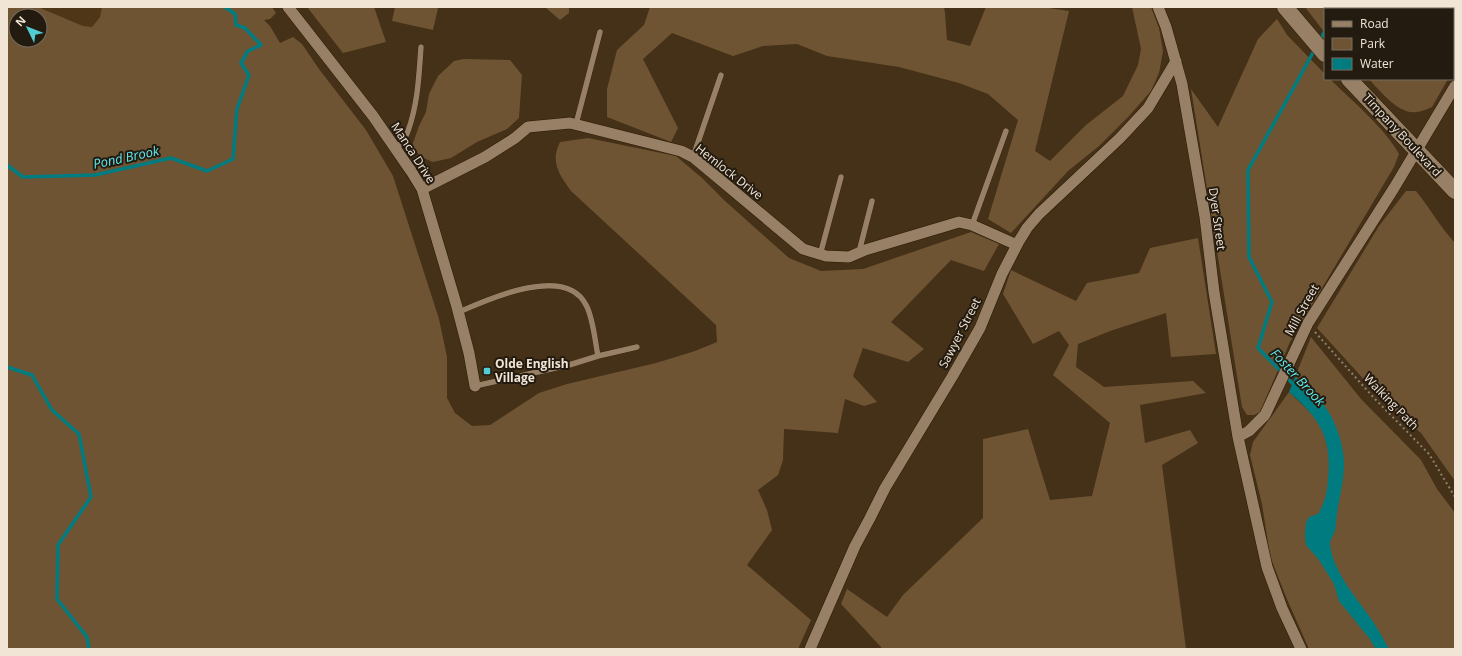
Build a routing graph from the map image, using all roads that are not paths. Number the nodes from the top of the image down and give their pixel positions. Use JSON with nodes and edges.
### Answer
{"nodes":[{"id":1,"x":288,"y":7,"type":"edge"},
{"id":2,"x":1158,"y":7,"type":"edge"},
{"id":3,"x":1285,"y":7,"type":"edge"},
{"id":4,"x":600,"y":32,"type":"dead end"},
{"id":5,"x":421,"y":47,"type":"dead end"},
{"id":6,"x":1320,"y":49,"type":"edge"},
{"id":7,"x":1176,"y":61,"type":"junction"},
{"id":8,"x":721,"y":75,"type":"dead end"},
{"id":9,"x":1350,"y":80,"type":"edge"},
{"id":10,"x":1455,"y":86,"type":"edge"},
{"id":11,"x":576,"y":124,"type":"junction"},
{"id":12,"x":1006,"y":131,"type":"dead end"},
{"id":13,"x":396,"y":150,"type":"junction"},
{"id":14,"x":1417,"y":151,"type":"junction"},
{"id":15,"x":693,"y":158,"type":"junction"},
{"id":16,"x":841,"y":177,"type":"dead end"},
{"id":17,"x":422,"y":189,"type":"junction"},
{"id":18,"x":1455,"y":191,"type":"edge"},
{"id":19,"x":872,"y":201,"type":"dead end"},
{"id":20,"x":972,"y":225,"type":"junction"},
{"id":21,"x":1017,"y":245,"type":"junction"},
{"id":22,"x":859,"y":253,"type":"junction"},
{"id":23,"x":820,"y":255,"type":"junction"},
{"id":24,"x":458,"y":312,"type":"junction"},
{"id":25,"x":637,"y":347,"type":"dead end"},
{"id":26,"x":598,"y":356,"type":"junction"},
{"id":27,"x":475,"y":386,"type":"joint"},
{"id":28,"x":1238,"y":437,"type":"junction"},
{"id":29,"x":810,"y":649,"type":"edge"},
{"id":30,"x":1301,"y":649,"type":"edge"}],
"edges":[{"from":1,"to":13,"type":"street","name":"Manca Drive"},
{"from":2,"to":7,"type":"street","name":"Dyer Street"},
{"from":3,"to":6,"type":"main road"},
{"from":4,"to":11,"type":"lane"},
{"from":5,"to":13,"type":"lane"},
{"from":7,"to":21,"type":"street","name":"Sawyer Street"},
{"from":7,"to":28,"type":"street","name":"Dyer Street"},
{"from":8,"to":15,"type":"lane"},
{"from":9,"to":14,"type":"main road","name":"Timpany Boulevard"},
{"from":10,"to":14,"type":"street","name":"Mill Street"},
{"from":11,"to":15,"type":"street","name":"Hemlock Drive"},
{"from":11,"to":17,"type":"street","name":"Hemlock Drive"},
{"from":12,"to":20,"type":"lane"},
{"from":13,"to":17,"type":"street","name":"Manca Drive"},
{"from":14,"to":18,"type":"main road","name":"Timpany Boulevard"},
{"from":14,"to":28,"type":"street","name":"Mill Street"},
{"from":15,"to":23,"type":"street","name":"Hemlock Drive"},
{"from":16,"to":23,"type":"lane"},
{"from":17,"to":24,"type":"street","name":"Manca Drive"},
{"from":19,"to":22,"type":"lane"},
{"from":20,"to":21,"type":"street","name":"Hemlock Drive"},
{"from":20,"to":22,"type":"street","name":"Hemlock Drive"},
{"from":21,"to":29,"type":"street","name":"Sawyer Street"},
{"from":22,"to":23,"type":"street","name":"Hemlock Drive"},
{"from":24,"to":26,"type":"lane"},
{"from":24,"to":27,"type":"street","name":"Manca Drive"},
{"from":25,"to":26,"type":"lane"},
{"from":26,"to":27,"type":"lane"},
{"from":28,"to":30,"type":"street"}]}
